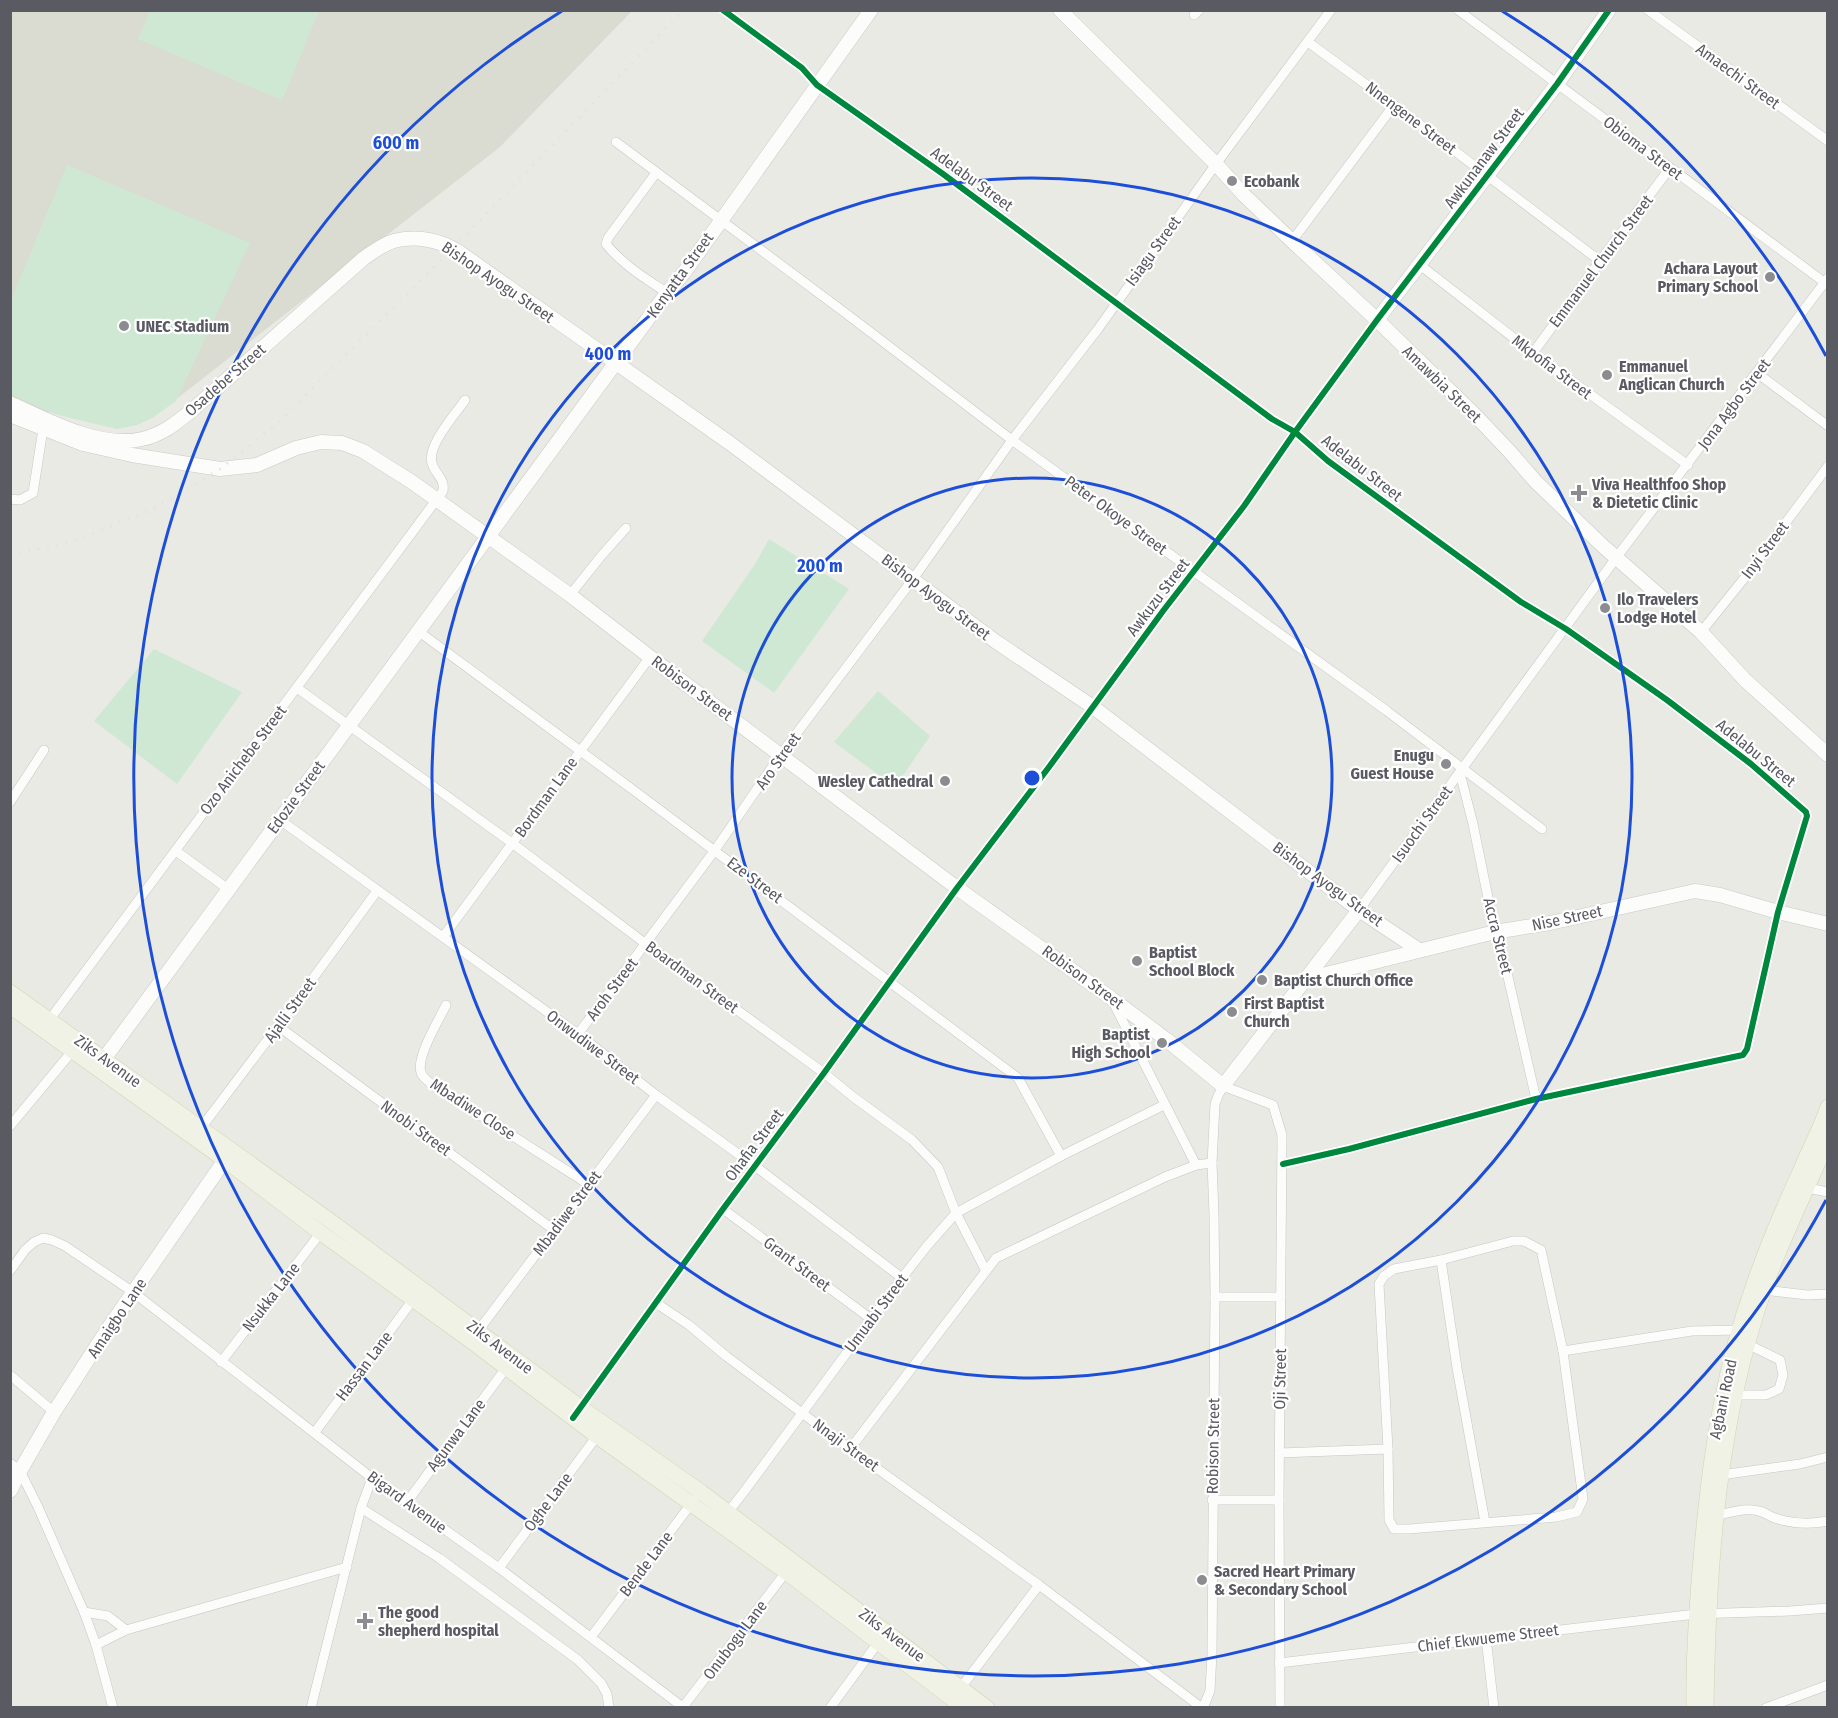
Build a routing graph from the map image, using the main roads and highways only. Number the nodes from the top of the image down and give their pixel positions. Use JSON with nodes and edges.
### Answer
{"nodes":[{"id":1,"x":871,"y":10,"type":"edge"},
{"id":2,"x":1060,"y":10,"type":"edge"},
{"id":3,"x":1609,"y":10,"type":"edge"},
{"id":4,"x":416,"y":240,"type":"joint"},
{"id":5,"x":1377,"y":320,"type":"junction"},
{"id":6,"x":617,"y":362,"type":"junction"},
{"id":7,"x":10,"y":403,"type":"edge"},
{"id":8,"x":10,"y":416,"type":"edge"},
{"id":9,"x":144,"y":439,"type":"junction"},
{"id":10,"x":140,"y":456,"type":"junction"},
{"id":11,"x":487,"y":537,"type":"junction"},
{"id":12,"x":1827,"y":755,"type":"edge"},
{"id":13,"x":1359,"y":910,"type":"junction"},
{"id":14,"x":1827,"y":924,"type":"edge"},
{"id":15,"x":1419,"y":950,"type":"junction"},
{"id":16,"x":1306,"y":979,"type":"junction"},
{"id":17,"x":10,"y":992,"type":"edge"},
{"id":18,"x":10,"y":1006,"type":"edge"},
{"id":19,"x":46,"y":1024,"type":"junction"},
{"id":20,"x":100,"y":1063,"type":"junction"},
{"id":21,"x":1223,"y":1086,"type":"joint"},
{"id":22,"x":1827,"y":1107,"type":"edge"},
{"id":23,"x":1827,"y":1140,"type":"edge"},
{"id":24,"x":228,"y":1155,"type":"junction"},
{"id":25,"x":577,"y":1412,"type":"junction"},
{"id":26,"x":15,"y":1467,"type":"edge"},
{"id":27,"x":10,"y":1491,"type":"edge"},
{"id":28,"x":696,"y":1498,"type":"junction"},
{"id":29,"x":1702,"y":1614,"type":"junction"},
{"id":30,"x":969,"y":1702,"type":"edge"},
{"id":31,"x":1694,"y":1707,"type":"edge"},
{"id":32,"x":1706,"y":1707,"type":"edge"}],
"edges":[{"from":1,"to":6,"type":"main road","name":"Kenyatta Street"},
{"from":2,"to":5,"type":"main road","name":"Amawbia Street"},
{"from":3,"to":5,"type":"main road","name":"Awkunanaw Street"},
{"from":4,"to":6,"type":"main road","name":"Bishop Ayogu Street"},
{"from":4,"to":9,"type":"main road","name":"Osadebe Street"},
{"from":5,"to":12,"type":"main road","name":"Amawbia Street"},
{"from":6,"to":11,"type":"main road","name":"Kenyatta Street"},
{"from":6,"to":13,"type":"main road","name":"Bishop Ayogu Street"},
{"from":7,"to":9,"type":"main road","name":"Osadebe Street"},
{"from":8,"to":10,"type":"main road"},
{"from":9,"to":10,"type":"main road"},
{"from":10,"to":11,"type":"main road","name":"Robison Street"},
{"from":11,"to":20,"type":"main road","name":"Edozie Street"},
{"from":11,"to":21,"type":"main road","name":"Robison Street"},
{"from":13,"to":15,"type":"main road","name":"Bishop Ayogu Street"},
{"from":13,"to":16,"type":"main road","name":"Isuochi Street"},
{"from":14,"to":15,"type":"main road","name":"Nise Street"},
{"from":15,"to":16,"type":"main road","name":"Nise Street"},
{"from":16,"to":21,"type":"main road","name":"Isuochi Street"},
{"from":17,"to":19,"type":"main road","name":"Ziks Avenue"},
{"from":18,"to":19,"type":"main road","name":"Ziks Avenue"},
{"from":19,"to":20,"type":"main road","name":"Ziks Avenue"},
{"from":20,"to":24,"type":"main road","name":"Ziks Avenue"},
{"from":22,"to":29,"type":"main road","name":"Agbani Road"},
{"from":23,"to":29,"type":"main road","name":"Agbani Road"},
{"from":24,"to":25,"type":"main road","name":"Ziks Avenue"},
{"from":24,"to":26,"type":"main road","name":"Amaigbo Lane"},
{"from":25,"to":28,"type":"main road","name":"Ziks Avenue"},
{"from":25,"to":28,"type":"main road","name":"Ziks Avenue"},
{"from":26,"to":27,"type":"main road","name":"Amaigbo Lane"},
{"from":28,"to":30,"type":"main road","name":"Ziks Avenue"},
{"from":29,"to":31,"type":"main road","name":"Agbani Road"},
{"from":29,"to":32,"type":"main road","name":"Agbani Road"}]}
